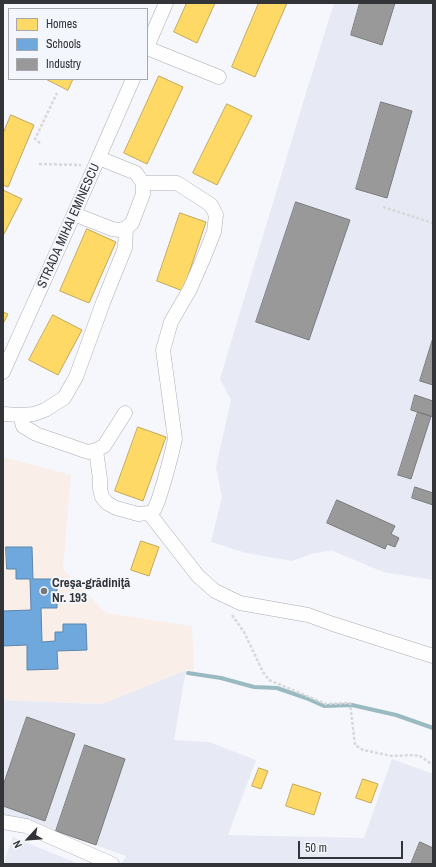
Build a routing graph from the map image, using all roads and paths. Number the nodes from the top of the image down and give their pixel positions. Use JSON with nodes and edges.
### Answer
{"nodes":[{"id":1,"x":166,"y":3,"type":"edge"},
{"id":2,"x":148,"y":45,"type":"edge"},
{"id":3,"x":148,"y":47,"type":"edge"},
{"id":4,"x":219,"y":77,"type":"dead end"},
{"id":5,"x":133,"y":80,"type":"edge"},
{"id":6,"x":57,"y":93,"type":"dead end"},
{"id":7,"x":40,"y":143,"type":"dead end"},
{"id":8,"x":97,"y":162,"type":"junction"},
{"id":9,"x":39,"y":164,"type":"dead end"},
{"id":10,"x":143,"y":183,"type":"junction"},
{"id":11,"x":383,"y":207,"type":"dead end"},
{"id":12,"x":74,"y":214,"type":"junction"},
{"id":13,"x":433,"y":223,"type":"edge"},
{"id":14,"x":126,"y":228,"type":"junction"},
{"id":15,"x":3,"y":372,"type":"edge"},
{"id":16,"x":126,"y":413,"type":"dead end"},
{"id":17,"x":3,"y":414,"type":"edge"},
{"id":18,"x":20,"y":415,"type":"junction"},
{"id":19,"x":96,"y":450,"type":"junction"},
{"id":20,"x":149,"y":513,"type":"junction"},
{"id":21,"x":230,"y":598,"type":"junction"},
{"id":22,"x":433,"y":656,"type":"edge"},
{"id":23,"x":433,"y":765,"type":"edge"},
{"id":24,"x":3,"y":822,"type":"edge"},
{"id":25,"x":112,"y":864,"type":"edge"}],
"edges":[{"from":1,"to":2,"type":"street"},
{"from":3,"to":4,"type":"street"},
{"from":5,"to":8,"type":"street","name":"STRADA MIHAI EMINESCU"},
{"from":6,"to":7,"type":"path"},
{"from":8,"to":9,"type":"path"},
{"from":8,"to":10,"type":"street"},
{"from":8,"to":12,"type":"street","name":"STRADA MIHAI EMINESCU"},
{"from":10,"to":14,"type":"street"},
{"from":10,"to":20,"type":"street"},
{"from":11,"to":13,"type":"path"},
{"from":12,"to":14,"type":"street"},
{"from":12,"to":15,"type":"street","name":"STRADA MIHAI EMINESCU"},
{"from":14,"to":18,"type":"street"},
{"from":16,"to":19,"type":"street"},
{"from":17,"to":18,"type":"street"},
{"from":18,"to":19,"type":"street"},
{"from":19,"to":20,"type":"street"},
{"from":20,"to":21,"type":"street"},
{"from":21,"to":22,"type":"street"},
{"from":21,"to":23,"type":"path"},
{"from":24,"to":25,"type":"street"}]}
